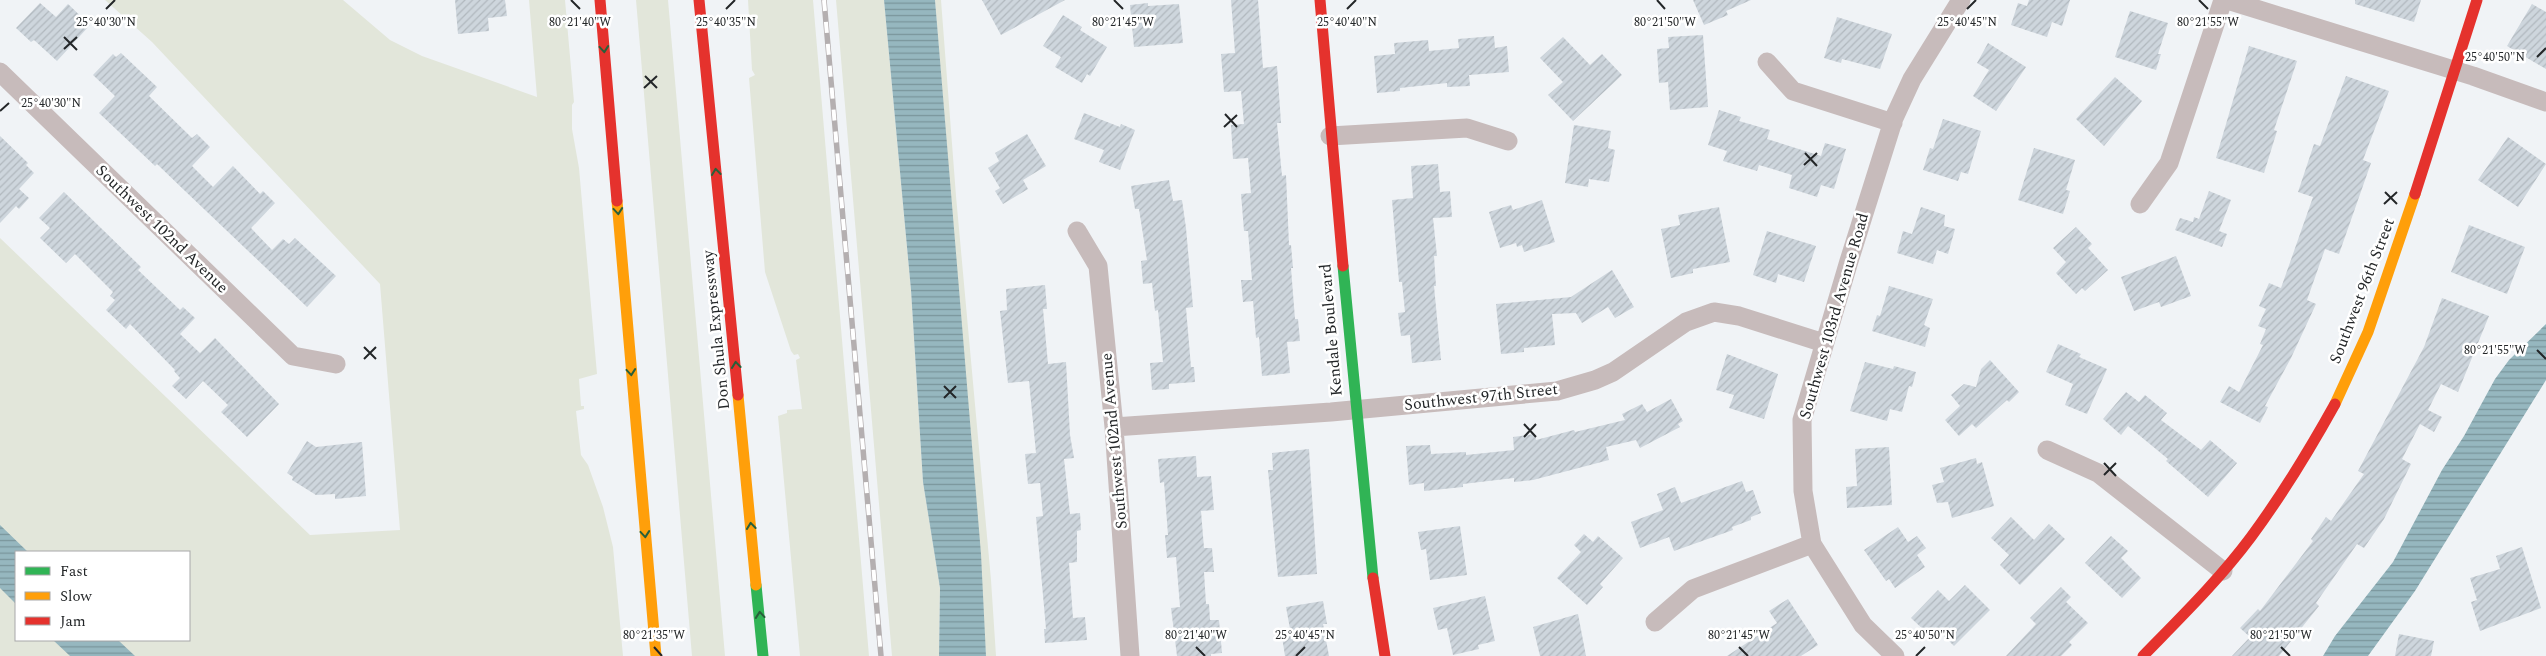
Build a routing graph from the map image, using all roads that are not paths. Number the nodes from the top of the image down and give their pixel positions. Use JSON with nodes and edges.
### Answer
{"nodes":[{"id":1,"x":600,"y":0,"type":"edge"},
{"id":2,"x":699,"y":0,"type":"edge"},
{"id":3,"x":709,"y":0,"type":"edge"},
{"id":4,"x":1320,"y":0,"type":"edge"},
{"id":5,"x":1961,"y":0,"type":"edge"},
{"id":6,"x":2222,"y":0,"type":"edge"},
{"id":7,"x":2227,"y":0,"type":"edge"},
{"id":8,"x":2477,"y":0,"type":"edge"},
{"id":9,"x":705,"y":57,"type":"junction"},
{"id":10,"x":1767,"y":62,"type":"dead end"},
{"id":11,"x":2455,"y":70,"type":"junction"},
{"id":12,"x":0,"y":72,"type":"edge"},
{"id":13,"x":2546,"y":102,"type":"edge"},
{"id":14,"x":1893,"y":123,"type":"junction"},
{"id":15,"x":1330,"y":136,"type":"junction"},
{"id":16,"x":1508,"y":140,"type":"dead end"},
{"id":17,"x":2140,"y":204,"type":"dead end"},
{"id":18,"x":1077,"y":232,"type":"dead end"},
{"id":19,"x":1824,"y":343,"type":"junction"},
{"id":20,"x":336,"y":364,"type":"dead end"},
{"id":21,"x":1355,"y":410,"type":"junction"},
{"id":22,"x":1114,"y":428,"type":"junction"},
{"id":23,"x":2047,"y":450,"type":"dead end"},
{"id":24,"x":1812,"y":544,"type":"junction"},
{"id":25,"x":2223,"y":570,"type":"junction"},
{"id":26,"x":1655,"y":622,"type":"dead end"},
{"id":27,"x":656,"y":656,"type":"edge"},
{"id":28,"x":763,"y":656,"type":"edge"},
{"id":29,"x":1130,"y":656,"type":"edge"},
{"id":30,"x":1385,"y":656,"type":"edge"},
{"id":31,"x":1895,"y":656,"type":"edge"},
{"id":32,"x":2143,"y":656,"type":"edge"}],
"edges":[{"from":1,"to":27,"type":"main road","one_way":true},
{"from":2,"to":9,"type":"main road","name":"Don Shula Expressway"},
{"from":3,"to":9,"type":"main road"},
{"from":4,"to":15,"type":"main road","name":"Kendale Boulevard"},
{"from":5,"to":14,"type":"street","name":"Southwest 103rd Avenue Road"},
{"from":6,"to":17,"type":"street"},
{"from":7,"to":11,"type":"street"},
{"from":8,"to":11,"type":"main road","name":"Southwest 96th Street"},
{"from":28,"to":9,"type":"main road","name":"Don Shula Expressway","one_way":true},
{"from":10,"to":14,"type":"street"},
{"from":11,"to":13,"type":"street"},
{"from":11,"to":25,"type":"main road","name":"Southwest 96th Street"},
{"from":12,"to":20,"type":"street","name":"Southwest 102nd Avenue"},
{"from":14,"to":19,"type":"street","name":"Southwest 103rd Avenue Road"},
{"from":15,"to":16,"type":"street"},
{"from":15,"to":21,"type":"main road","name":"Kendale Boulevard"},
{"from":18,"to":22,"type":"street","name":"Southwest 102nd Avenue"},
{"from":19,"to":21,"type":"street","name":"Southwest 97th Street"},
{"from":19,"to":24,"type":"street","name":"Southwest 103rd Avenue Road"},
{"from":21,"to":22,"type":"street","name":"Southwest 97th Street"},
{"from":21,"to":30,"type":"main road","name":"Kendale Boulevard"},
{"from":22,"to":29,"type":"street","name":"Southwest 102nd Avenue"},
{"from":23,"to":25,"type":"street"},
{"from":24,"to":26,"type":"street"},
{"from":24,"to":31,"type":"street","name":"Southwest 103rd Avenue Road"},
{"from":25,"to":32,"type":"main road","name":"Southwest 96th Street"}]}
